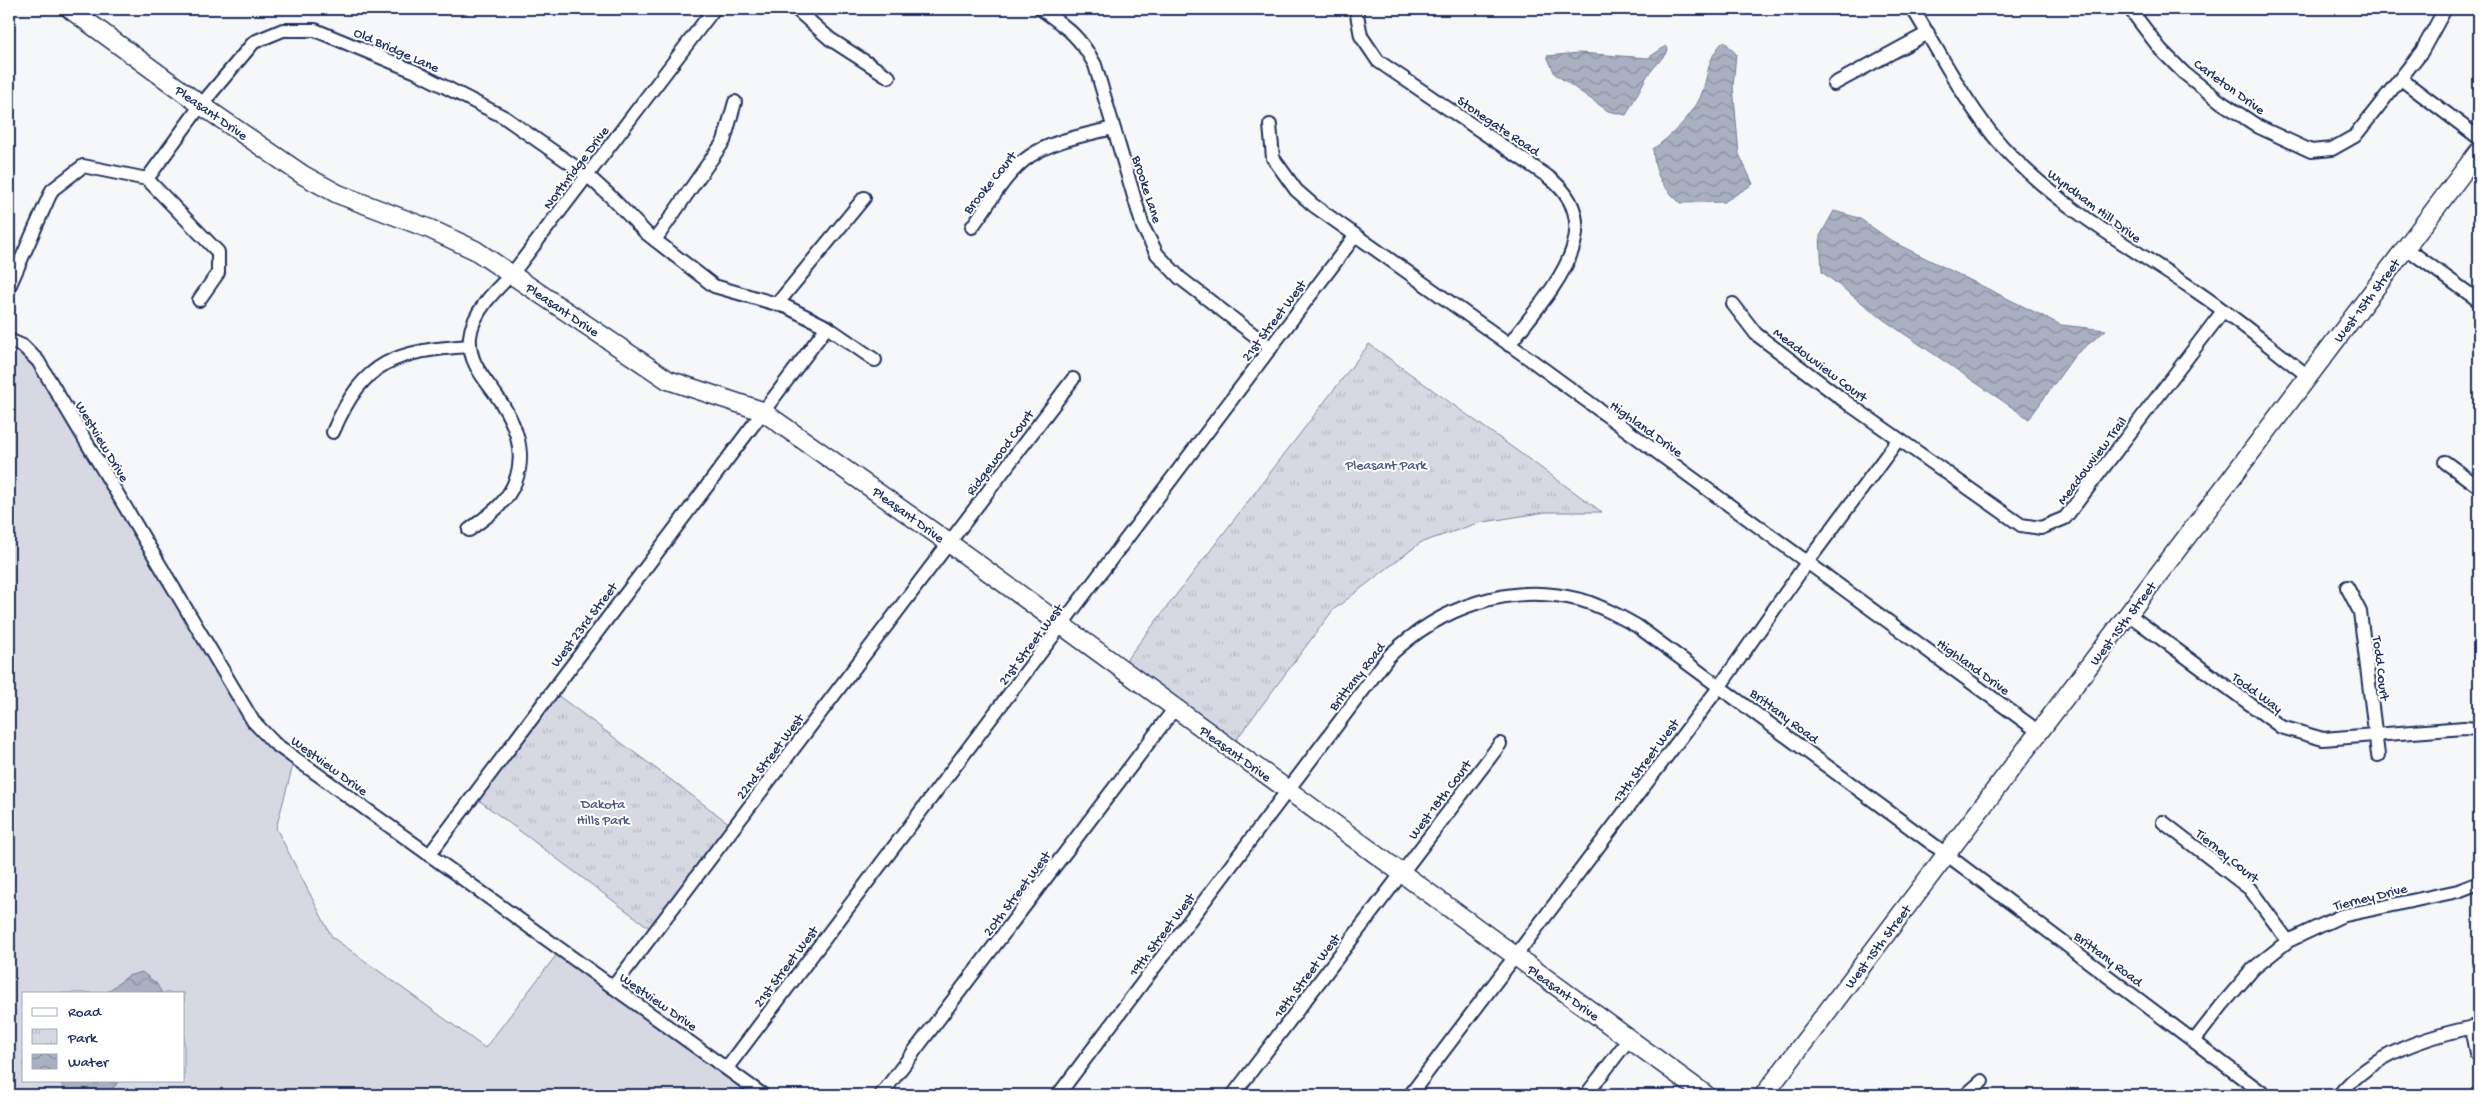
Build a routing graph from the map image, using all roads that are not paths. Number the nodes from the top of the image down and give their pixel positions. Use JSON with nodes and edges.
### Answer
{"nodes":[{"id":1,"x":70,"y":9,"type":"edge"},
{"id":2,"x":714,"y":9,"type":"edge"},
{"id":3,"x":796,"y":9,"type":"edge"},
{"id":4,"x":1041,"y":9,"type":"edge"},
{"id":5,"x":1356,"y":9,"type":"edge"},
{"id":6,"x":1914,"y":9,"type":"edge"},
{"id":7,"x":2130,"y":9,"type":"edge"},
{"id":8,"x":2445,"y":9,"type":"edge"},
{"id":9,"x":1928,"y":33,"type":"junction"},
{"id":10,"x":889,"y":77,"type":"dead end"},
{"id":11,"x":2401,"y":79,"type":"junction"},
{"id":12,"x":1834,"y":84,"type":"dead end"},
{"id":13,"x":735,"y":102,"type":"dead end"},
{"id":14,"x":202,"y":105,"type":"junction"},
{"id":15,"x":1270,"y":125,"type":"dead end"},
{"id":16,"x":1113,"y":128,"type":"junction"},
{"id":17,"x":2479,"y":138,"type":"edge"},
{"id":18,"x":2479,"y":151,"type":"edge"},
{"id":19,"x":587,"y":175,"type":"junction"},
{"id":20,"x":146,"y":178,"type":"junction"},
{"id":21,"x":864,"y":198,"type":"dead end"},
{"id":22,"x":972,"y":227,"type":"dead end"},
{"id":23,"x":1355,"y":236,"type":"junction"},
{"id":24,"x":654,"y":240,"type":"junction"},
{"id":25,"x":2406,"y":248,"type":"junction"},
{"id":26,"x":512,"y":274,"type":"junction"},
{"id":27,"x":9,"y":287,"type":"edge"},
{"id":28,"x":198,"y":300,"type":"dead end"},
{"id":29,"x":2479,"y":301,"type":"edge"},
{"id":30,"x":777,"y":304,"type":"junction"},
{"id":31,"x":1733,"y":304,"type":"dead end"},
{"id":32,"x":2223,"y":311,"type":"junction"},
{"id":33,"x":827,"y":326,"type":"junction"},
{"id":34,"x":9,"y":340,"type":"edge"},
{"id":35,"x":1509,"y":345,"type":"junction"},
{"id":36,"x":470,"y":346,"type":"junction"},
{"id":37,"x":1271,"y":348,"type":"junction"},
{"id":38,"x":875,"y":360,"type":"dead end"},
{"id":39,"x":2308,"y":376,"type":"junction"},
{"id":40,"x":1072,"y":380,"type":"dead end"},
{"id":41,"x":762,"y":411,"type":"junction"},
{"id":42,"x":333,"y":432,"type":"dead end"},
{"id":43,"x":1898,"y":440,"type":"junction"},
{"id":44,"x":2445,"y":462,"type":"dead end"},
{"id":45,"x":2479,"y":487,"type":"edge"},
{"id":46,"x":469,"y":530,"type":"dead end"},
{"id":47,"x":949,"y":543,"type":"junction"},
{"id":48,"x":1806,"y":564,"type":"junction"},
{"id":49,"x":2347,"y":587,"type":"dead end"},
{"id":50,"x":2128,"y":614,"type":"junction"},
{"id":51,"x":1062,"y":626,"type":"junction"},
{"id":52,"x":1720,"y":686,"type":"junction"},
{"id":53,"x":1175,"y":708,"type":"junction"},
{"id":54,"x":2479,"y":729,"type":"edge"},
{"id":55,"x":2039,"y":732,"type":"junction"},
{"id":56,"x":2376,"y":736,"type":"junction"},
{"id":57,"x":1500,"y":744,"type":"dead end"},
{"id":58,"x":2378,"y":755,"type":"dead end"},
{"id":59,"x":1289,"y":791,"type":"junction"},
{"id":60,"x":2163,"y":822,"type":"dead end"},
{"id":61,"x":1946,"y":854,"type":"junction"},
{"id":62,"x":430,"y":855,"type":"junction"},
{"id":63,"x":1402,"y":873,"type":"junction"},
{"id":64,"x":2479,"y":883,"type":"edge"},
{"id":65,"x":2288,"y":940,"type":"junction"},
{"id":66,"x":1515,"y":956,"type":"junction"},
{"id":67,"x":613,"y":987,"type":"junction"},
{"id":68,"x":2475,"y":1027,"type":"edge"},
{"id":69,"x":1629,"y":1039,"type":"junction"},
{"id":70,"x":2194,"y":1041,"type":"junction"},
{"id":71,"x":2476,"y":1053,"type":"dead end"},
{"id":72,"x":727,"y":1068,"type":"junction"},
{"id":73,"x":1982,"y":1081,"type":"dead end"},
{"id":74,"x":762,"y":1095,"type":"edge"},
{"id":75,"x":882,"y":1095,"type":"edge"},
{"id":76,"x":1058,"y":1095,"type":"edge"},
{"id":77,"x":1234,"y":1095,"type":"edge"},
{"id":78,"x":1410,"y":1095,"type":"edge"},
{"id":79,"x":1586,"y":1095,"type":"edge"},
{"id":80,"x":1706,"y":1095,"type":"edge"},
{"id":81,"x":1764,"y":1095,"type":"edge"},
{"id":82,"x":1966,"y":1095,"type":"edge"},
{"id":83,"x":2266,"y":1095,"type":"edge"},
{"id":84,"x":2339,"y":1095,"type":"edge"}],
"edges":[{"from":1,"to":14,"type":"street","name":"Pleasant Drive"},
{"from":2,"to":19,"type":"street","name":"Northridge Drive"},
{"from":3,"to":10,"type":"street"},
{"from":4,"to":16,"type":"street","name":"Brooke Lane"},
{"from":5,"to":35,"type":"street","name":"Stonegate Road"},
{"from":6,"to":9,"type":"street","name":"Wyndham Hill Drive"},
{"from":7,"to":11,"type":"street","name":"Carleton Drive"},
{"from":8,"to":11,"type":"street","name":"Carleton Drive"},
{"from":9,"to":12,"type":"street"},
{"from":9,"to":32,"type":"street","name":"Wyndham Hill Drive"},
{"from":11,"to":17,"type":"street"},
{"from":13,"to":24,"type":"street"},
{"from":14,"to":19,"type":"street","name":"Old Bridge Lane"},
{"from":14,"to":20,"type":"street","name":"Old Bridge Lane"},
{"from":14,"to":26,"type":"street","name":"Pleasant Drive"},
{"from":15,"to":23,"type":"street","name":"Highland Drive"},
{"from":16,"to":22,"type":"street","name":"Brooke Court"},
{"from":16,"to":37,"type":"street","name":"Brooke Lane"},
{"from":18,"to":25,"type":"street","name":"West 15th Street"},
{"from":19,"to":24,"type":"street","name":"Old Bridge Lane"},
{"from":19,"to":26,"type":"street","name":"Northridge Drive"},
{"from":20,"to":27,"type":"street"},
{"from":20,"to":28,"type":"street"},
{"from":21,"to":30,"type":"street"},
{"from":23,"to":35,"type":"street","name":"Highland Drive"},
{"from":23,"to":37,"type":"street","name":"21st Street West"},
{"from":24,"to":30,"type":"street","name":"Old Bridge Lane"},
{"from":25,"to":29,"type":"street"},
{"from":25,"to":39,"type":"street","name":"West 15th Street"},
{"from":26,"to":36,"type":"street","name":"Northridge Drive"},
{"from":26,"to":41,"type":"street","name":"Pleasant Drive"},
{"from":30,"to":33,"type":"street","name":"Old Bridge Lane"},
{"from":31,"to":43,"type":"street","name":"Meadowview Court"},
{"from":32,"to":39,"type":"street","name":"Wyndham Hill Drive"},
{"from":32,"to":43,"type":"street","name":"Meadowview Trail"},
{"from":33,"to":38,"type":"street","name":"Old Bridge Lane"},
{"from":33,"to":41,"type":"street","name":"West 23rd Street"},
{"from":34,"to":62,"type":"street","name":"Westview Drive"},
{"from":35,"to":48,"type":"street","name":"Highland Drive"},
{"from":36,"to":42,"type":"street"},
{"from":36,"to":46,"type":"street"},
{"from":37,"to":51,"type":"street","name":"21st Street West"},
{"from":39,"to":50,"type":"street","name":"West 15th Street"},
{"from":40,"to":47,"type":"street","name":"Ridgewood Court"},
{"from":41,"to":47,"type":"street","name":"Pleasant Drive"},
{"from":41,"to":62,"type":"street","name":"West 23rd Street"},
{"from":43,"to":48,"type":"street","name":"17th Street West"},
{"from":44,"to":45,"type":"street"},
{"from":47,"to":51,"type":"street","name":"Pleasant Drive"},
{"from":47,"to":67,"type":"street","name":"22nd Street West"},
{"from":48,"to":52,"type":"street","name":"17th Street West"},
{"from":48,"to":55,"type":"street","name":"Highland Drive"},
{"from":49,"to":56,"type":"street","name":"Todd Court"},
{"from":50,"to":55,"type":"street","name":"West 15th Street"},
{"from":50,"to":56,"type":"street","name":"Todd Way"},
{"from":51,"to":53,"type":"street","name":"Pleasant Drive"},
{"from":51,"to":72,"type":"street","name":"21st Street West"},
{"from":52,"to":59,"type":"street","name":"Brittany Road"},
{"from":52,"to":61,"type":"street","name":"Brittany Road"},
{"from":52,"to":66,"type":"street","name":"17th Street West"},
{"from":53,"to":59,"type":"street","name":"Pleasant Drive"},
{"from":53,"to":75,"type":"street","name":"20th Street West"},
{"from":54,"to":56,"type":"street","name":"Todd Way"},
{"from":55,"to":61,"type":"street","name":"West 15th Street"},
{"from":56,"to":58,"type":"street","name":"Todd Court"},
{"from":57,"to":63,"type":"street","name":"West 18th Court"},
{"from":59,"to":63,"type":"street","name":"Pleasant Drive"},
{"from":59,"to":76,"type":"street","name":"19th Street West"},
{"from":60,"to":65,"type":"street","name":"Tierney Court"},
{"from":61,"to":70,"type":"street","name":"Brittany Road"},
{"from":61,"to":81,"type":"street","name":"West 15th Street"},
{"from":62,"to":67,"type":"street","name":"Westview Drive"},
{"from":63,"to":66,"type":"street","name":"Pleasant Drive"},
{"from":63,"to":77,"type":"street","name":"18th Street West"},
{"from":64,"to":65,"type":"street","name":"Tierney Drive"},
{"from":65,"to":70,"type":"street","name":"Tierney Drive"},
{"from":66,"to":69,"type":"street","name":"Pleasant Drive"},
{"from":66,"to":78,"type":"street","name":"17th Street West"},
{"from":67,"to":72,"type":"street","name":"Westview Drive"},
{"from":68,"to":71,"type":"street"},
{"from":68,"to":84,"type":"street"},
{"from":69,"to":79,"type":"street"},
{"from":69,"to":80,"type":"street","name":"Pleasant Drive"},
{"from":70,"to":83,"type":"street","name":"Brittany Road"},
{"from":72,"to":74,"type":"street","name":"Westview Drive"},
{"from":73,"to":82,"type":"street"}]}
